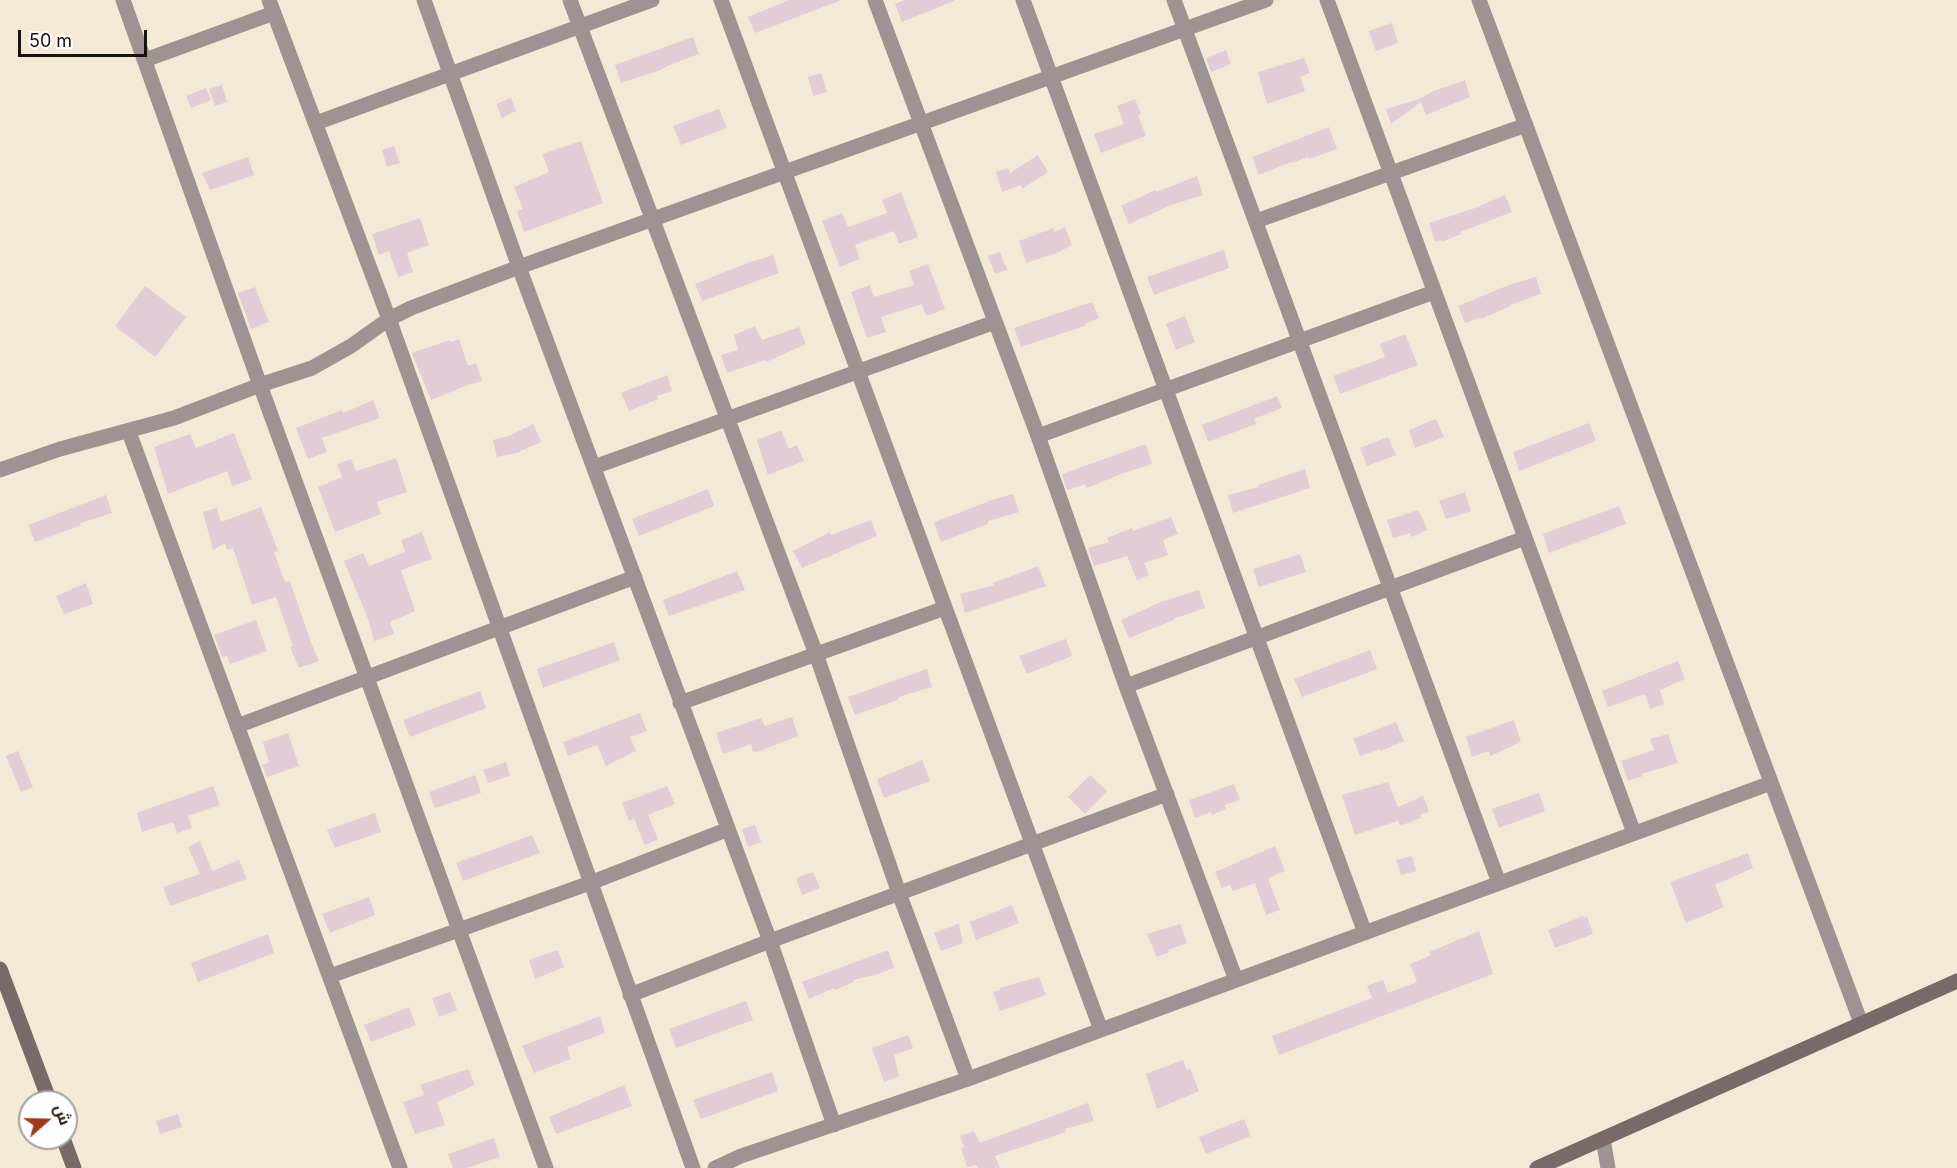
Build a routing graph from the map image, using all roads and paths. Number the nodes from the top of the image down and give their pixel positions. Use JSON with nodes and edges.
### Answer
{"nodes":[{"id":1,"x":123,"y":0,"type":"edge"},
{"id":2,"x":424,"y":0,"type":"edge"},
{"id":3,"x":570,"y":0,"type":"edge"},
{"id":4,"x":652,"y":0,"type":"edge"},
{"id":5,"x":721,"y":0,"type":"edge"},
{"id":6,"x":876,"y":0,"type":"edge"},
{"id":7,"x":1023,"y":0,"type":"edge"},
{"id":8,"x":1174,"y":0,"type":"edge"},
{"id":9,"x":1266,"y":0,"type":"edge"},
{"id":10,"x":1327,"y":0,"type":"edge"},
{"id":11,"x":1479,"y":0,"type":"edge"},
{"id":12,"x":271,"y":6,"type":"edge"},
{"id":13,"x":579,"y":25,"type":"junction"},
{"id":14,"x":1185,"y":29,"type":"junction"},
{"id":15,"x":145,"y":60,"type":"junction"},
{"id":16,"x":452,"y":73,"type":"junction"},
{"id":17,"x":1051,"y":77,"type":"junction"},
{"id":18,"x":316,"y":123,"type":"junction"},
{"id":19,"x":922,"y":123,"type":"junction"},
{"id":20,"x":1526,"y":125,"type":"junction"},
{"id":21,"x":785,"y":173,"type":"junction"},
{"id":22,"x":1390,"y":173,"type":"junction"},
{"id":23,"x":651,"y":221,"type":"junction"},
{"id":24,"x":1256,"y":221,"type":"junction"},
{"id":25,"x":519,"y":267,"type":"junction"},
{"id":26,"x":1434,"y":292,"type":"junction"},
{"id":27,"x":389,"y":319,"type":"junction"},
{"id":28,"x":995,"y":322,"type":"junction"},
{"id":29,"x":1299,"y":341,"type":"junction"},
{"id":30,"x":859,"y":372,"type":"junction"},
{"id":31,"x":260,"y":385,"type":"junction"},
{"id":32,"x":1166,"y":390,"type":"junction"},
{"id":33,"x":727,"y":420,"type":"junction"},
{"id":34,"x":129,"y":432,"type":"junction"},
{"id":35,"x":1038,"y":436,"type":"junction"},
{"id":36,"x":594,"y":467,"type":"junction"},
{"id":37,"x":0,"y":470,"type":"edge"},
{"id":38,"x":1525,"y":538,"type":"junction"},
{"id":39,"x":635,"y":577,"type":"junction"},
{"id":40,"x":1390,"y":588,"type":"junction"},
{"id":41,"x":945,"y":609,"type":"junction"},
{"id":42,"x":499,"y":628,"type":"junction"},
{"id":43,"x":1257,"y":638,"type":"junction"},
{"id":44,"x":816,"y":654,"type":"junction"},
{"id":45,"x":367,"y":677,"type":"junction"},
{"id":46,"x":1126,"y":686,"type":"junction"},
{"id":47,"x":680,"y":703,"type":"junction"},
{"id":48,"x":237,"y":726,"type":"junction"},
{"id":49,"x":1771,"y":783,"type":"junction"},
{"id":50,"x":1167,"y":794,"type":"junction"},
{"id":51,"x":726,"y":830,"type":"junction"},
{"id":52,"x":1634,"y":833,"type":"junction"},
{"id":53,"x":1032,"y":844,"type":"junction"},
{"id":54,"x":590,"y":883,"type":"junction"},
{"id":55,"x":1499,"y":883,"type":"junction"},
{"id":56,"x":899,"y":893,"type":"junction"},
{"id":57,"x":459,"y":929,"type":"junction"},
{"id":58,"x":1365,"y":933,"type":"junction"},
{"id":59,"x":770,"y":941,"type":"junction"},
{"id":60,"x":0,"y":969,"type":"edge"},
{"id":61,"x":330,"y":976,"type":"junction"},
{"id":62,"x":1236,"y":980,"type":"junction"},
{"id":63,"x":1957,"y":981,"type":"edge"},
{"id":64,"x":630,"y":995,"type":"junction"},
{"id":65,"x":1861,"y":1023,"type":"junction"},
{"id":66,"x":1101,"y":1030,"type":"junction"},
{"id":67,"x":968,"y":1079,"type":"junction"},
{"id":68,"x":45,"y":1090,"type":"edge"},
{"id":69,"x":834,"y":1125,"type":"junction"},
{"id":70,"x":1603,"y":1139,"type":"junction"},
{"id":71,"x":67,"y":1150,"type":"edge"},
{"id":72,"x":74,"y":1168,"type":"edge"},
{"id":73,"x":400,"y":1168,"type":"edge"},
{"id":74,"x":546,"y":1168,"type":"edge"},
{"id":75,"x":693,"y":1168,"type":"edge"},
{"id":76,"x":716,"y":1168,"type":"edge"},
{"id":77,"x":1537,"y":1168,"type":"edge"},
{"id":78,"x":1608,"y":1168,"type":"edge"}],
"edges":[{"from":1,"to":15,"type":"street"},
{"from":2,"to":16,"type":"street"},
{"from":3,"to":13,"type":"street"},
{"from":4,"to":13,"type":"street"},
{"from":5,"to":21,"type":"street"},
{"from":6,"to":19,"type":"street"},
{"from":7,"to":17,"type":"street"},
{"from":8,"to":14,"type":"street"},
{"from":9,"to":14,"type":"street"},
{"from":10,"to":22,"type":"street"},
{"from":11,"to":20,"type":"street"},
{"from":12,"to":15,"type":"street"},
{"from":12,"to":18,"type":"street"},
{"from":13,"to":16,"type":"street"},
{"from":13,"to":23,"type":"street"},
{"from":14,"to":17,"type":"street"},
{"from":14,"to":24,"type":"street"},
{"from":15,"to":31,"type":"street"},
{"from":16,"to":18,"type":"street"},
{"from":16,"to":25,"type":"street"},
{"from":17,"to":19,"type":"street"},
{"from":17,"to":32,"type":"street"},
{"from":18,"to":27,"type":"street"},
{"from":19,"to":21,"type":"street"},
{"from":19,"to":28,"type":"street"},
{"from":20,"to":22,"type":"street"},
{"from":20,"to":49,"type":"street"},
{"from":21,"to":23,"type":"street"},
{"from":21,"to":30,"type":"street"},
{"from":22,"to":24,"type":"street"},
{"from":22,"to":26,"type":"street"},
{"from":23,"to":25,"type":"street"},
{"from":23,"to":33,"type":"street"},
{"from":24,"to":29,"type":"street"},
{"from":25,"to":27,"type":"street"},
{"from":25,"to":36,"type":"street"},
{"from":26,"to":29,"type":"street"},
{"from":26,"to":38,"type":"street"},
{"from":27,"to":31,"type":"street"},
{"from":27,"to":42,"type":"street"},
{"from":28,"to":30,"type":"street"},
{"from":28,"to":35,"type":"street"},
{"from":29,"to":32,"type":"street"},
{"from":29,"to":40,"type":"street"},
{"from":30,"to":33,"type":"street"},
{"from":30,"to":41,"type":"street"},
{"from":31,"to":34,"type":"street"},
{"from":31,"to":45,"type":"street"},
{"from":32,"to":35,"type":"street"},
{"from":32,"to":43,"type":"street"},
{"from":33,"to":36,"type":"street"},
{"from":33,"to":44,"type":"street"},
{"from":34,"to":37,"type":"street"},
{"from":34,"to":48,"type":"street"},
{"from":35,"to":46,"type":"street"},
{"from":36,"to":39,"type":"street"},
{"from":38,"to":40,"type":"street"},
{"from":38,"to":52,"type":"street"},
{"from":39,"to":42,"type":"street"},
{"from":39,"to":47,"type":"street"},
{"from":40,"to":43,"type":"street"},
{"from":40,"to":55,"type":"street"},
{"from":41,"to":44,"type":"street"},
{"from":41,"to":53,"type":"street"},
{"from":42,"to":45,"type":"street"},
{"from":42,"to":54,"type":"street"},
{"from":43,"to":46,"type":"street"},
{"from":43,"to":58,"type":"street"},
{"from":44,"to":47,"type":"street"},
{"from":44,"to":56,"type":"street"},
{"from":45,"to":48,"type":"street"},
{"from":45,"to":57,"type":"street"},
{"from":46,"to":50,"type":"street"},
{"from":47,"to":51,"type":"street"},
{"from":48,"to":61,"type":"street"},
{"from":49,"to":52,"type":"street"},
{"from":49,"to":65,"type":"street"},
{"from":50,"to":53,"type":"street"},
{"from":50,"to":62,"type":"street"},
{"from":51,"to":54,"type":"street"},
{"from":51,"to":59,"type":"street"},
{"from":52,"to":55,"type":"street"},
{"from":53,"to":56,"type":"street"},
{"from":53,"to":66,"type":"street"},
{"from":54,"to":57,"type":"street"},
{"from":54,"to":64,"type":"street"},
{"from":55,"to":58,"type":"street"},
{"from":56,"to":59,"type":"street"},
{"from":56,"to":67,"type":"street"},
{"from":57,"to":61,"type":"street"},
{"from":57,"to":74,"type":"street"},
{"from":58,"to":62,"type":"street"},
{"from":59,"to":64,"type":"street"},
{"from":59,"to":69,"type":"street"},
{"from":60,"to":68,"type":"main road"},
{"from":61,"to":73,"type":"street"},
{"from":62,"to":66,"type":"street"},
{"from":63,"to":65,"type":"main road"},
{"from":64,"to":75,"type":"street"},
{"from":65,"to":70,"type":"main road"},
{"from":66,"to":67,"type":"street"},
{"from":67,"to":69,"type":"street"},
{"from":69,"to":76,"type":"street"},
{"from":70,"to":77,"type":"main road"},
{"from":70,"to":78,"type":"street"},
{"from":71,"to":72,"type":"main road"}]}
